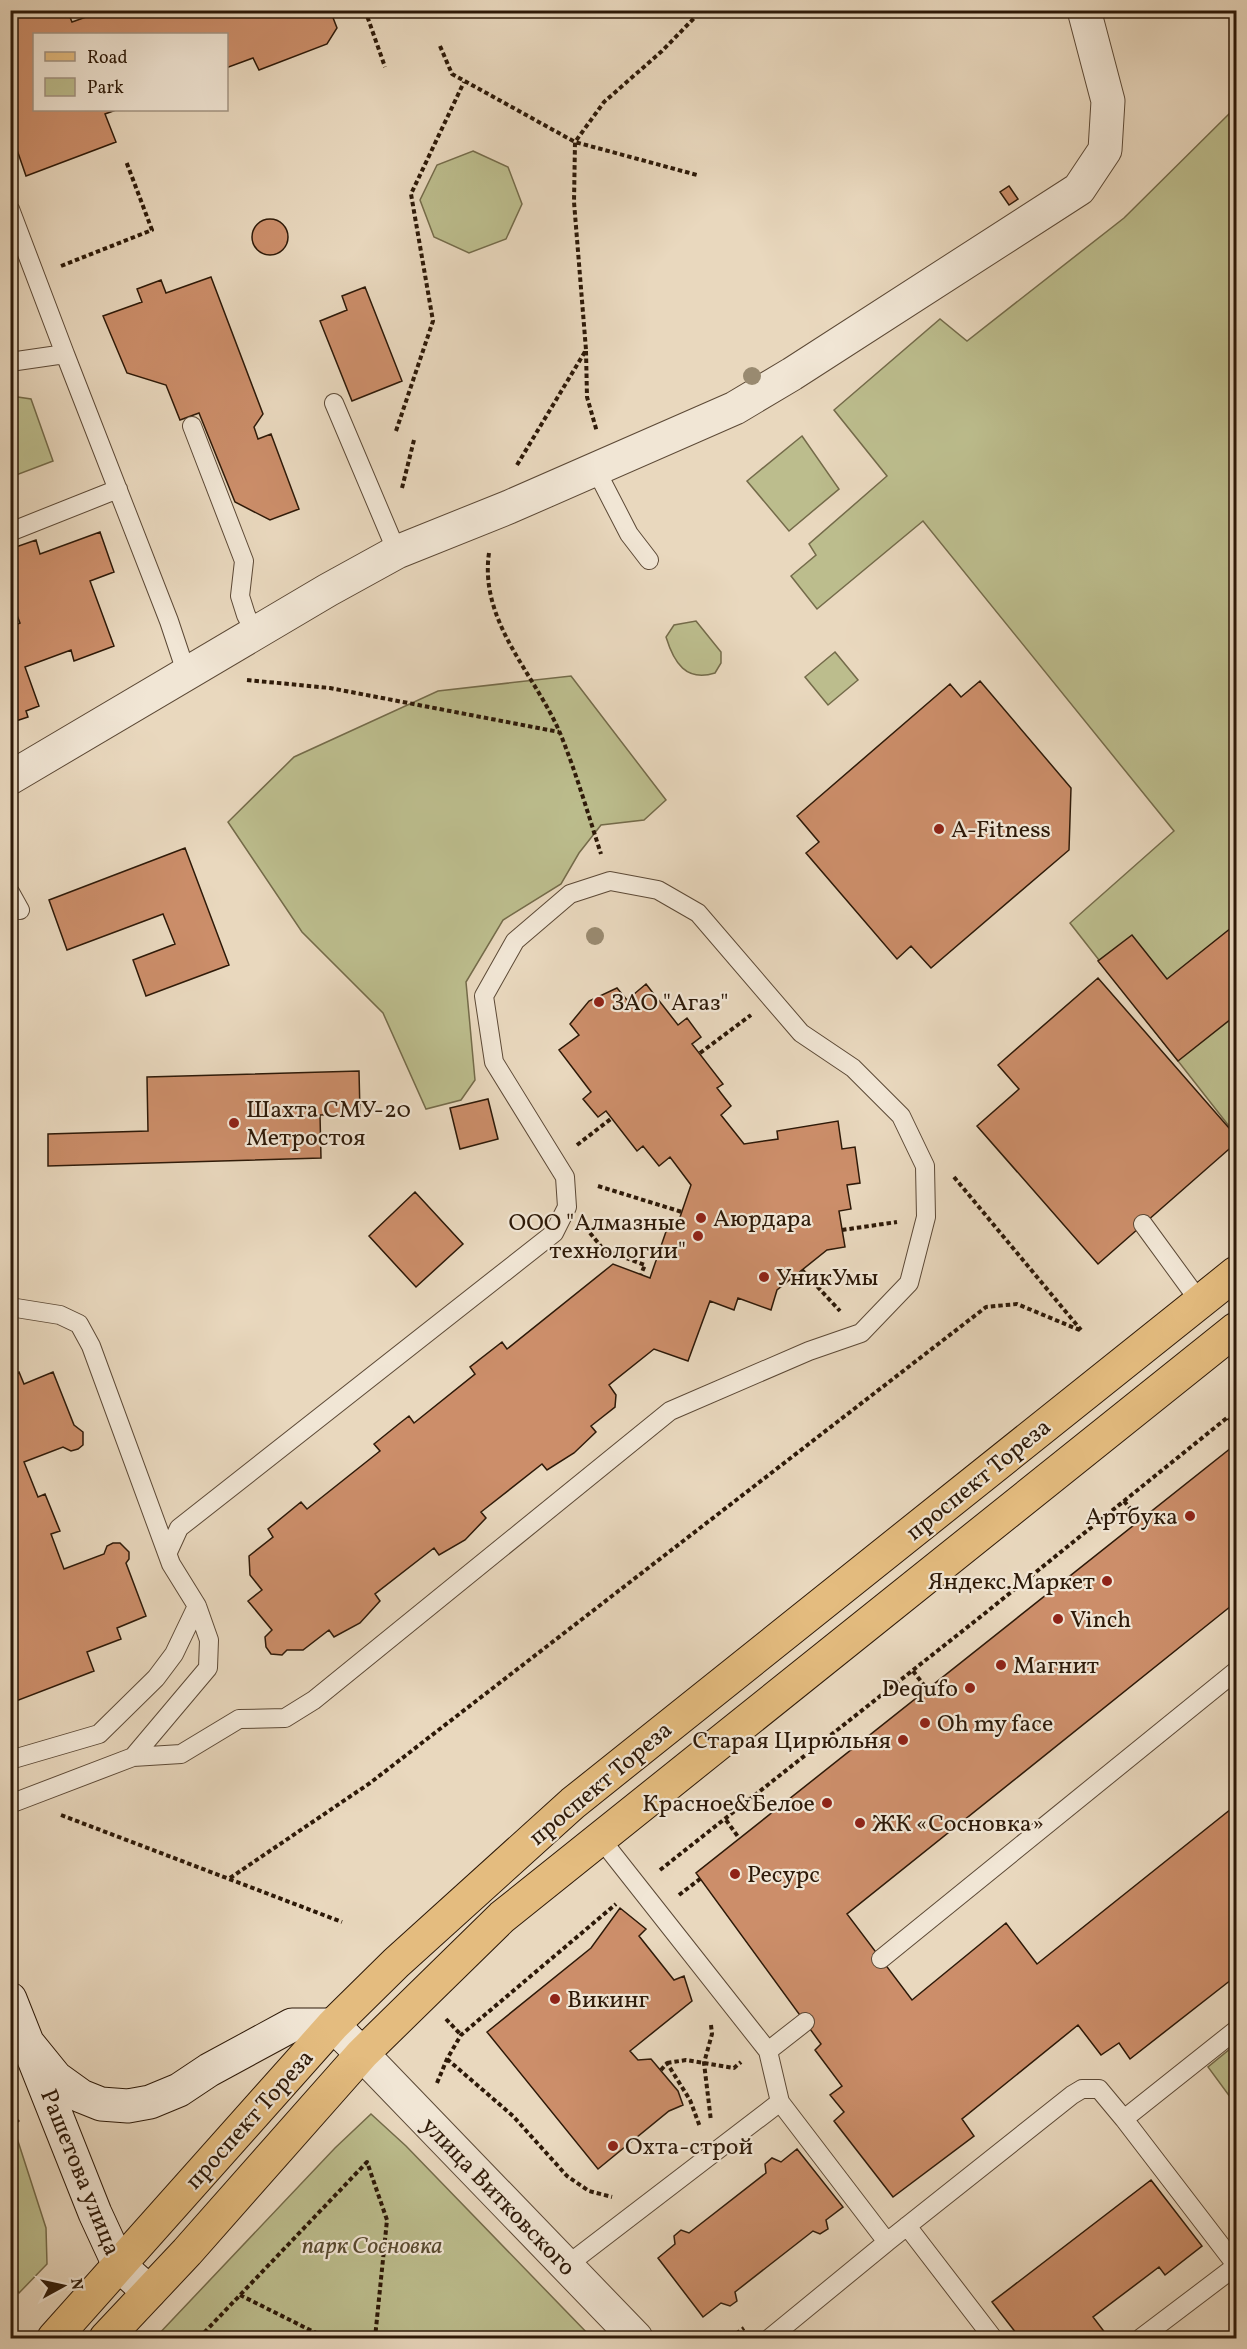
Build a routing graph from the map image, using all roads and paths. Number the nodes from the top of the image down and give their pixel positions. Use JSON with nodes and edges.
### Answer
{"nodes":[{"id":1,"x":365,"y":10,"type":"edge"},
{"id":2,"x":702,"y":10,"type":"edge"},
{"id":3,"x":1084,"y":10,"type":"edge"},
{"id":4,"x":440,"y":46,"type":"dead end"},
{"id":5,"x":385,"y":67,"type":"dead end"},
{"id":6,"x":464,"y":82,"type":"junction"},
{"id":7,"x":575,"y":142,"type":"junction"},
{"id":8,"x":126,"y":161,"type":"dead end"},
{"id":9,"x":697,"y":175,"type":"dead end"},
{"id":10,"x":10,"y":208,"type":"edge"},
{"id":11,"x":35,"y":276,"type":"junction"},
{"id":12,"x":586,"y":350,"type":"junction"},
{"id":13,"x":65,"y":354,"type":"junction"},
{"id":14,"x":10,"y":362,"type":"edge"},
{"id":15,"x":334,"y":404,"type":"dead end"},
{"id":16,"x":192,"y":426,"type":"dead end"},
{"id":17,"x":396,"y":431,"type":"dead end"},
{"id":18,"x":596,"y":470,"type":"junction"},
{"id":19,"x":118,"y":489,"type":"junction"},
{"id":20,"x":494,"y":513,"type":"junction"},
{"id":21,"x":10,"y":532,"type":"edge"},
{"id":22,"x":397,"y":552,"type":"junction"},
{"id":23,"x":649,"y":560,"type":"dead end"},
{"id":24,"x":256,"y":634,"type":"junction"},
{"id":25,"x":187,"y":675,"type":"junction"},
{"id":26,"x":247,"y":680,"type":"dead end"},
{"id":27,"x":559,"y":732,"type":"junction"},
{"id":28,"x":10,"y":778,"type":"edge"},
{"id":29,"x":610,"y":880,"type":"junction"},
{"id":30,"x":10,"y":892,"type":"edge"},
{"id":31,"x":20,"y":910,"type":"dead end"},
{"id":32,"x":756,"y":1011,"type":"dead end"},
{"id":33,"x":700,"y":1053,"type":"dead end"},
{"id":34,"x":612,"y":1118,"type":"dead end"},
{"id":35,"x":573,"y":1148,"type":"dead end"},
{"id":36,"x":925,"y":1166,"type":"junction"},
{"id":37,"x":598,"y":1186,"type":"dead end"},
{"id":38,"x":682,"y":1212,"type":"dead end"},
{"id":39,"x":926,"y":1217,"type":"junction"},
{"id":40,"x":1143,"y":1224,"type":"dead end"},
{"id":41,"x":842,"y":1230,"type":"dead end"},
{"id":42,"x":590,"y":1233,"type":"dead end"},
{"id":43,"x":802,"y":1270,"type":"dead end"},
{"id":44,"x":1236,"y":1273,"type":"edge"},
{"id":45,"x":640,"y":1274,"type":"dead end"},
{"id":46,"x":1200,"y":1302,"type":"junction"},
{"id":47,"x":10,"y":1307,"type":"edge"},
{"id":48,"x":1236,"y":1329,"type":"edge"},
{"id":49,"x":861,"y":1333,"type":"junction"},
{"id":50,"x":1236,"y":1428,"type":"edge"},
{"id":51,"x":1124,"y":1501,"type":"junction"},
{"id":52,"x":1140,"y":1520,"type":"dead end"},
{"id":53,"x":168,"y":1552,"type":"junction"},
{"id":54,"x":197,"y":1605,"type":"junction"},
{"id":55,"x":913,"y":1671,"type":"junction"},
{"id":56,"x":1236,"y":1671,"type":"edge"},
{"id":57,"x":927,"y":1689,"type":"dead end"},
{"id":58,"x":133,"y":1757,"type":"junction"},
{"id":59,"x":10,"y":1760,"type":"edge"},
{"id":60,"x":17,"y":1803,"type":"edge"},
{"id":61,"x":726,"y":1820,"type":"junction"},
{"id":62,"x":600,"y":1838,"type":"junction"},
{"id":63,"x":740,"y":1838,"type":"dead end"},
{"id":64,"x":230,"y":1878,"type":"junction"},
{"id":65,"x":700,"y":1879,"type":"dead end"},
{"id":66,"x":638,"y":1888,"type":"junction"},
{"id":67,"x":671,"y":1901,"type":"dead end"},
{"id":68,"x":342,"y":1922,"type":"dead end"},
{"id":69,"x":881,"y":1959,"type":"dead end"},
{"id":70,"x":710,"y":1979,"type":"junction"},
{"id":71,"x":10,"y":1999,"type":"edge"},
{"id":72,"x":442,"y":2015,"type":"dead end"},
{"id":73,"x":805,"y":2022,"type":"dead end"},
{"id":74,"x":333,"y":2025,"type":"junction"},
{"id":75,"x":1236,"y":2030,"type":"edge"},
{"id":76,"x":461,"y":2035,"type":"junction"},
{"id":77,"x":26,"y":2041,"type":"junction"},
{"id":78,"x":765,"y":2047,"type":"junction"},
{"id":79,"x":362,"y":2054,"type":"junction"},
{"id":80,"x":447,"y":2060,"type":"junction"},
{"id":81,"x":667,"y":2063,"type":"junction"},
{"id":82,"x":704,"y":2063,"type":"junction"},
{"id":83,"x":661,"y":2070,"type":"dead end"},
{"id":84,"x":436,"y":2087,"type":"dead end"},
{"id":85,"x":780,"y":2102,"type":"junction"},
{"id":86,"x":1124,"y":2119,"type":"junction"},
{"id":87,"x":617,"y":2199,"type":"dead end"},
{"id":88,"x":907,"y":2226,"type":"junction"},
{"id":89,"x":887,"y":2242,"type":"junction"},
{"id":90,"x":119,"y":2265,"type":"junction"},
{"id":91,"x":566,"y":2266,"type":"junction"},
{"id":92,"x":1236,"y":2266,"type":"edge"},
{"id":93,"x":149,"y":2292,"type":"junction"},
{"id":94,"x":240,"y":2295,"type":"junction"},
{"id":95,"x":10,"y":2303,"type":"edge"},
{"id":96,"x":10,"y":2313,"type":"edge"},
{"id":97,"x":54,"y":2338,"type":"edge"},
{"id":98,"x":106,"y":2338,"type":"edge"},
{"id":99,"x":199,"y":2338,"type":"edge"},
{"id":100,"x":326,"y":2338,"type":"edge"},
{"id":101,"x":375,"y":2338,"type":"edge"},
{"id":102,"x":636,"y":2338,"type":"edge"},
{"id":103,"x":770,"y":2338,"type":"edge"},
{"id":104,"x":993,"y":2338,"type":"edge"},
{"id":105,"x":1141,"y":2338,"type":"edge"}],
"edges":[{"from":1,"to":5,"type":"path"},
{"from":2,"to":7,"type":"path"},
{"from":3,"to":18,"type":"street"},
{"from":4,"to":6,"type":"path"},
{"from":6,"to":7,"type":"path"},
{"from":6,"to":17,"type":"path"},
{"from":7,"to":9,"type":"path"},
{"from":7,"to":12,"type":"path"},
{"from":8,"to":11,"type":"path"},
{"from":10,"to":11,"type":"lane"},
{"from":11,"to":13,"type":"lane"},
{"from":12,"to":18,"type":"path"},
{"from":12,"to":20,"type":"path"},
{"from":13,"to":14,"type":"lane"},
{"from":13,"to":19,"type":"lane"},
{"from":15,"to":22,"type":"lane"},
{"from":16,"to":24,"type":"lane"},
{"from":18,"to":20,"type":"street"},
{"from":18,"to":23,"type":"lane"},
{"from":19,"to":21,"type":"lane"},
{"from":19,"to":25,"type":"lane"},
{"from":20,"to":22,"type":"street"},
{"from":20,"to":27,"type":"path"},
{"from":22,"to":24,"type":"street"},
{"from":24,"to":25,"type":"street"},
{"from":25,"to":28,"type":"street"},
{"from":26,"to":27,"type":"path"},
{"from":27,"to":29,"type":"path"},
{"from":29,"to":36,"type":"lane"},
{"from":29,"to":53,"type":"lane"},
{"from":30,"to":31,"type":"lane"},
{"from":32,"to":33,"type":"path"},
{"from":34,"to":35,"type":"path"},
{"from":36,"to":39,"type":"lane"},
{"from":36,"to":64,"type":"path"},
{"from":37,"to":38,"type":"path"},
{"from":39,"to":41,"type":"path"},
{"from":39,"to":49,"type":"lane"},
{"from":40,"to":46,"type":"lane"},
{"from":42,"to":45,"type":"path"},
{"from":43,"to":49,"type":"path"},
{"from":44,"to":46,"type":"main road","name":"проспект Тореза"},
{"from":46,"to":74,"type":"main road","name":"проспект Тореза"},
{"from":47,"to":53,"type":"lane"},
{"from":48,"to":62,"type":"main road","name":"проспект Тореза"},
{"from":49,"to":58,"type":"lane"},
{"from":50,"to":51,"type":"path"},
{"from":51,"to":52,"type":"path"},
{"from":51,"to":55,"type":"path"},
{"from":53,"to":54,"type":"lane"},
{"from":54,"to":58,"type":"lane"},
{"from":54,"to":59,"type":"lane"},
{"from":55,"to":57,"type":"path"},
{"from":55,"to":61,"type":"path"},
{"from":56,"to":69,"type":"lane"},
{"from":58,"to":60,"type":"lane"},
{"from":60,"to":64,"type":"path"},
{"from":61,"to":63,"type":"path"},
{"from":61,"to":66,"type":"path"},
{"from":62,"to":66,"type":"lane"},
{"from":62,"to":79,"type":"main road","name":"проспект Тореза"},
{"from":64,"to":68,"type":"path"},
{"from":65,"to":67,"type":"path"},
{"from":66,"to":70,"type":"lane"},
{"from":66,"to":76,"type":"path"},
{"from":70,"to":78,"type":"lane"},
{"from":70,"to":82,"type":"path"},
{"from":71,"to":77,"type":"street","name":"Рашетова улица"},
{"from":72,"to":76,"type":"path"},
{"from":73,"to":78,"type":"lane"},
{"from":74,"to":77,"type":"street","name":"Рашетова улица"},
{"from":74,"to":79,"type":"street","name":"улица Витковского"},
{"from":74,"to":90,"type":"main road","name":"проспект Тореза"},
{"from":75,"to":86,"type":"lane"},
{"from":76,"to":80,"type":"path"},
{"from":77,"to":90,"type":"street","name":"Рашетова улица"},
{"from":78,"to":82,"type":"path"},
{"from":78,"to":85,"type":"lane"},
{"from":79,"to":91,"type":"street","name":"улица Витковского"},
{"from":79,"to":93,"type":"main road","name":"проспект Тореза"},
{"from":80,"to":84,"type":"path"},
{"from":80,"to":87,"type":"path"},
{"from":81,"to":82,"type":"path"},
{"from":81,"to":82,"type":"path"},
{"from":81,"to":83,"type":"path"},
{"from":85,"to":89,"type":"lane"},
{"from":85,"to":91,"type":"lane"},
{"from":86,"to":88,"type":"lane"},
{"from":86,"to":92,"type":"lane"},
{"from":88,"to":89,"type":"lane"},
{"from":88,"to":104,"type":"lane"},
{"from":89,"to":103,"type":"lane"},
{"from":90,"to":93,"type":"street","name":"Рашетова улица"},
{"from":90,"to":97,"type":"main road","name":"проспект Тореза"},
{"from":91,"to":102,"type":"street","name":"улица Витковского"},
{"from":92,"to":105,"type":"lane"},
{"from":93,"to":98,"type":"main road","name":"проспект Тореза"},
{"from":94,"to":99,"type":"path"},
{"from":94,"to":100,"type":"path"},
{"from":94,"to":101,"type":"path"},
{"from":95,"to":96,"type":"path"}]}
